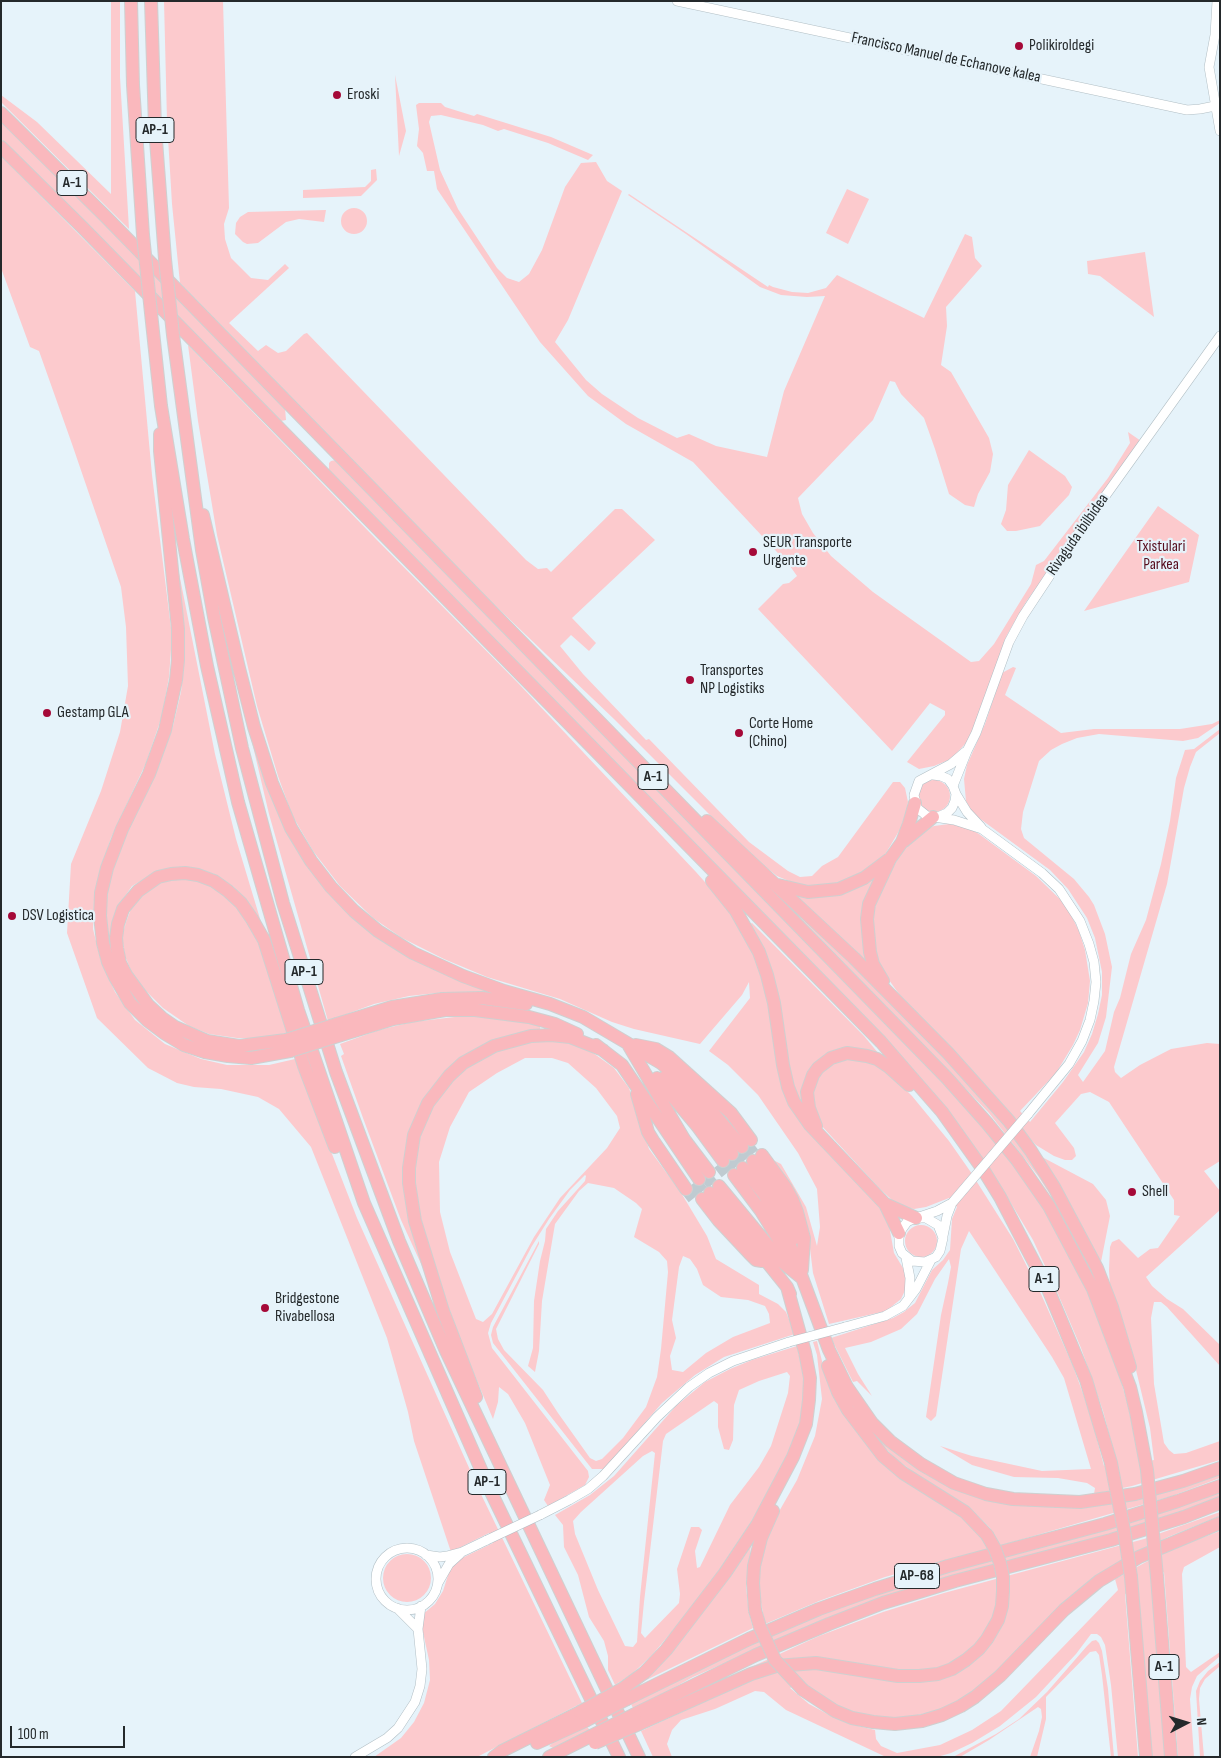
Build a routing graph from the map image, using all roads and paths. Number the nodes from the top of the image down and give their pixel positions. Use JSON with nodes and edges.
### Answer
{"nodes":[{"id":1,"x":131,"y":1,"type":"edge"},
{"id":2,"x":151,"y":1,"type":"edge"},
{"id":3,"x":677,"y":1,"type":"edge"},
{"id":4,"x":1217,"y":1,"type":"edge"},
{"id":5,"x":1215,"y":106,"type":"junction"},
{"id":6,"x":1,"y":114,"type":"edge"},
{"id":7,"x":1220,"y":131,"type":"edge"},
{"id":8,"x":1,"y":147,"type":"edge"},
{"id":9,"x":1220,"y":336,"type":"edge"},
{"id":10,"x":162,"y":406,"type":"junction"},
{"id":11,"x":194,"y":486,"type":"junction"},
{"id":12,"x":533,"y":654,"type":"junction"},
{"id":13,"x":967,"y":750,"type":"junction"},
{"id":14,"x":933,"y":775,"type":"junction"},
{"id":15,"x":955,"y":790,"type":"junction"},
{"id":16,"x":915,"y":802,"type":"junction"},
{"id":17,"x":937,"y":817,"type":"junction"},
{"id":18,"x":982,"y":830,"type":"junction"},
{"id":19,"x":902,"y":842,"type":"junction"},
{"id":20,"x":697,"y":856,"type":"junction"},
{"id":21,"x":890,"y":859,"type":"junction"},
{"id":22,"x":777,"y":885,"type":"junction"},
{"id":23,"x":891,"y":995,"type":"junction"},
{"id":24,"x":568,"y":1011,"type":"junction"},
{"id":25,"x":339,"y":1030,"type":"junction"},
{"id":26,"x":628,"y":1044,"type":"junction"},
{"id":27,"x":288,"y":1046,"type":"junction"},
{"id":28,"x":603,"y":1050,"type":"junction"},
{"id":29,"x":632,"y":1080,"type":"junction"},
{"id":30,"x":942,"y":1112,"type":"junction"},
{"id":31,"x":820,"y":1134,"type":"junction"},
{"id":32,"x":718,"y":1164,"type":"junction"},
{"id":33,"x":729,"y":1179,"type":"junction"},
{"id":34,"x":364,"y":1203,"type":"junction"},
{"id":35,"x":952,"y":1203,"type":"junction"},
{"id":36,"x":885,"y":1204,"type":"junction"},
{"id":37,"x":917,"y":1218,"type":"junction"},
{"id":38,"x":899,"y":1233,"type":"junction"},
{"id":39,"x":943,"y":1238,"type":"junction"},
{"id":40,"x":906,"y":1258,"type":"junction"},
{"id":41,"x":931,"y":1260,"type":"junction"},
{"id":42,"x":767,"y":1262,"type":"junction"},
{"id":43,"x":802,"y":1278,"type":"junction"},
{"id":44,"x":787,"y":1287,"type":"junction"},
{"id":45,"x":910,"y":1297,"type":"junction"},
{"id":46,"x":1130,"y":1387,"type":"junction"},
{"id":47,"x":486,"y":1436,"type":"junction"},
{"id":48,"x":1220,"y":1468,"type":"edge"},
{"id":49,"x":1220,"y":1486,"type":"edge"},
{"id":50,"x":1220,"y":1503,"type":"edge"},
{"id":51,"x":1220,"y":1523,"type":"edge"},
{"id":52,"x":462,"y":1552,"type":"junction"},
{"id":53,"x":426,"y":1555,"type":"junction"},
{"id":54,"x":436,"y":1588,"type":"junction"},
{"id":55,"x":421,"y":1606,"type":"junction"},
{"id":56,"x":396,"y":1608,"type":"junction"},
{"id":57,"x":418,"y":1629,"type":"junction"},
{"id":58,"x":624,"y":1694,"type":"junction"},
{"id":59,"x":582,"y":1716,"type":"junction"},
{"id":60,"x":637,"y":1719,"type":"junction"},
{"id":61,"x":593,"y":1739,"type":"junction"},
{"id":62,"x":355,"y":1757,"type":"edge"},
{"id":63,"x":494,"y":1757,"type":"edge"},
{"id":64,"x":506,"y":1757,"type":"edge"},
{"id":65,"x":549,"y":1757,"type":"edge"},
{"id":66,"x":560,"y":1757,"type":"edge"},
{"id":67,"x":619,"y":1757,"type":"edge"},
{"id":68,"x":639,"y":1757,"type":"edge"},
{"id":69,"x":1146,"y":1757,"type":"edge"},
{"id":70,"x":1170,"y":1757,"type":"edge"}],
"edges":[{"from":1,"to":10,"type":"highway","number":"AP-1","bridge":true},
{"from":2,"to":11,"type":"highway","number":"AP-1","bridge":true},
{"from":3,"to":5,"type":"street","name":"Francisco Manuel de Echanove kalea"},
{"from":4,"to":5,"type":"street"},
{"from":5,"to":7,"type":"street"},
{"from":6,"to":12,"type":"highway","number":"A-1"},
{"from":8,"to":20,"type":"highway","number":"A-1"},
{"from":9,"to":13,"type":"street","name":"Rivaguda ibilbidea"},
{"from":10,"to":27,"type":"highway"},
{"from":10,"to":34,"type":"highway","number":"AP-1"},
{"from":11,"to":24,"type":"highway"},
{"from":11,"to":47,"type":"highway","number":"AP-1"},
{"from":12,"to":22,"type":"highway"},
{"from":12,"to":46,"type":"highway","number":"A-1"},
{"from":13,"to":14,"type":"street"},
{"from":13,"to":15,"type":"street","name":"Rivaguda ibilbidea"},
{"from":14,"to":15,"type":"street"},
{"from":14,"to":16,"type":"street"},
{"from":15,"to":17,"type":"street"},
{"from":15,"to":18,"type":"street"},
{"from":16,"to":17,"type":"street"},
{"from":16,"to":19,"type":"highway"},
{"from":17,"to":18,"type":"street"},
{"from":17,"to":19,"type":"highway"},
{"from":18,"to":35,"type":"street","bridge":true},
{"from":19,"to":21,"type":"highway"},
{"from":20,"to":30,"type":"highway","number":"A-1"},
{"from":20,"to":31,"type":"highway"},
{"from":21,"to":22,"type":"highway"},
{"from":21,"to":23,"type":"highway"},
{"from":22,"to":23,"type":"highway"},
{"from":23,"to":46,"type":"highway"},
{"from":24,"to":25,"type":"highway"},
{"from":24,"to":26,"type":"highway"},
{"from":25,"to":27,"type":"highway","bridge":true},
{"from":25,"to":28,"type":"highway"},
{"from":26,"to":32,"type":"highway"},
{"from":26,"to":32,"type":"highway"},
{"from":26,"to":32,"type":"highway"},
{"from":27,"to":34,"type":"highway"},
{"from":28,"to":29,"type":"highway"},
{"from":28,"to":47,"type":"highway"},
{"from":29,"to":32,"type":"highway"},
{"from":29,"to":32,"type":"highway"},
{"from":30,"to":31,"type":"highway"},
{"from":30,"to":69,"type":"highway","number":"A-1","bridge":true},
{"from":31,"to":36,"type":"highway"},
{"from":33,"to":42,"type":"highway"},
{"from":33,"to":42,"type":"highway"},
{"from":33,"to":43,"type":"highway"},
{"from":33,"to":43,"type":"highway"},
{"from":33,"to":43,"type":"highway"},
{"from":34,"to":67,"type":"highway","number":"AP-1"},
{"from":35,"to":37,"type":"street"},
{"from":35,"to":39,"type":"street"},
{"from":36,"to":37,"type":"highway"},
{"from":36,"to":38,"type":"highway"},
{"from":37,"to":38,"type":"street"},
{"from":37,"to":39,"type":"street"},
{"from":38,"to":40,"type":"street"},
{"from":39,"to":41,"type":"street"},
{"from":40,"to":41,"type":"street"},
{"from":40,"to":45,"type":"street"},
{"from":41,"to":45,"type":"street"},
{"from":42,"to":44,"type":"highway"},
{"from":43,"to":48,"type":"highway"},
{"from":43,"to":60,"type":"highway","bridge":true},
{"from":44,"to":51,"type":"highway","bridge":true},
{"from":44,"to":58,"type":"highway"},
{"from":45,"to":52,"type":"street","bridge":true},
{"from":46,"to":70,"type":"highway","number":"A-1","bridge":true},
{"from":47,"to":68,"type":"highway","number":"AP-1"},
{"from":49,"to":58,"type":"highway","number":"AP-68"},
{"from":50,"to":60,"type":"highway","number":"AP-68"},
{"from":52,"to":53,"type":"street"},
{"from":52,"to":54,"type":"street"},
{"from":53,"to":54,"type":"street"},
{"from":53,"to":56,"type":"street"},
{"from":54,"to":55,"type":"street"},
{"from":55,"to":56,"type":"street"},
{"from":55,"to":57,"type":"street"},
{"from":56,"to":57,"type":"street"},
{"from":57,"to":62,"type":"street"},
{"from":58,"to":59,"type":"highway","number":"AP-68","bridge":true},
{"from":59,"to":63,"type":"highway"},
{"from":59,"to":64,"type":"highway","number":"AP-68"},
{"from":60,"to":61,"type":"highway","number":"AP-68","bridge":true},
{"from":61,"to":65,"type":"highway","number":"AP-68"},
{"from":61,"to":66,"type":"highway"}]}
